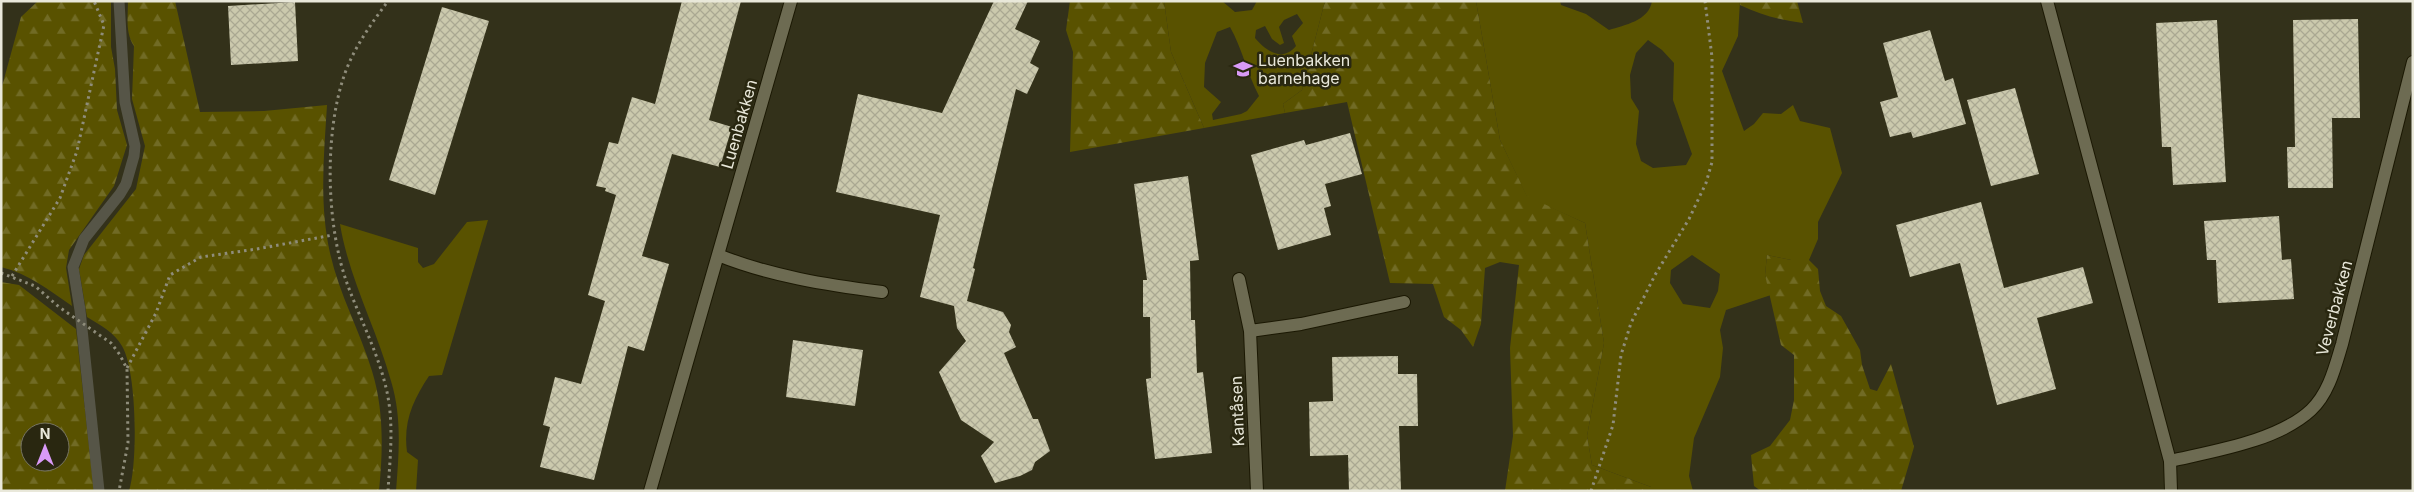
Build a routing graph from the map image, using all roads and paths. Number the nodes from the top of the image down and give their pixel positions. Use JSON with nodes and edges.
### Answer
{"nodes":[{"id":1,"x":94,"y":1,"type":"edge"},
{"id":2,"x":388,"y":1,"type":"edge"},
{"id":3,"x":791,"y":1,"type":"edge"},
{"id":4,"x":1704,"y":1,"type":"edge"},
{"id":5,"x":2047,"y":1,"type":"edge"},
{"id":6,"x":2413,"y":62,"type":"edge"},
{"id":7,"x":333,"y":235,"type":"junction"},
{"id":8,"x":718,"y":255,"type":"junction"},
{"id":9,"x":1,"y":273,"type":"edge"},
{"id":10,"x":12,"y":276,"type":"junction"},
{"id":11,"x":1239,"y":279,"type":"dead end"},
{"id":12,"x":882,"y":292,"type":"dead end"},
{"id":13,"x":1404,"y":302,"type":"dead end"},
{"id":14,"x":1250,"y":331,"type":"junction"},
{"id":15,"x":127,"y":369,"type":"junction"},
{"id":16,"x":2170,"y":461,"type":"junction"},
{"id":17,"x":119,"y":491,"type":"edge"},
{"id":18,"x":388,"y":491,"type":"edge"},
{"id":19,"x":650,"y":491,"type":"edge"},
{"id":20,"x":1256,"y":491,"type":"edge"},
{"id":21,"x":1591,"y":491,"type":"edge"},
{"id":22,"x":2171,"y":491,"type":"edge"}],
"edges":[{"from":1,"to":10,"type":"path"},
{"from":2,"to":7,"type":"path"},
{"from":3,"to":8,"type":"street","name":"Luenbakken"},
{"from":4,"to":21,"type":"path"},
{"from":5,"to":16,"type":"street"},
{"from":6,"to":16,"type":"street","name":"Veverbakken"},
{"from":7,"to":15,"type":"path"},
{"from":7,"to":18,"type":"path"},
{"from":8,"to":12,"type":"street"},
{"from":8,"to":19,"type":"street","name":"Luenbakken"},
{"from":9,"to":10,"type":"path"},
{"from":10,"to":15,"type":"path"},
{"from":11,"to":14,"type":"street","name":"Kantåsen"},
{"from":13,"to":14,"type":"street"},
{"from":14,"to":20,"type":"street","name":"Kantåsen"},
{"from":15,"to":17,"type":"path"},
{"from":16,"to":22,"type":"street"}]}
